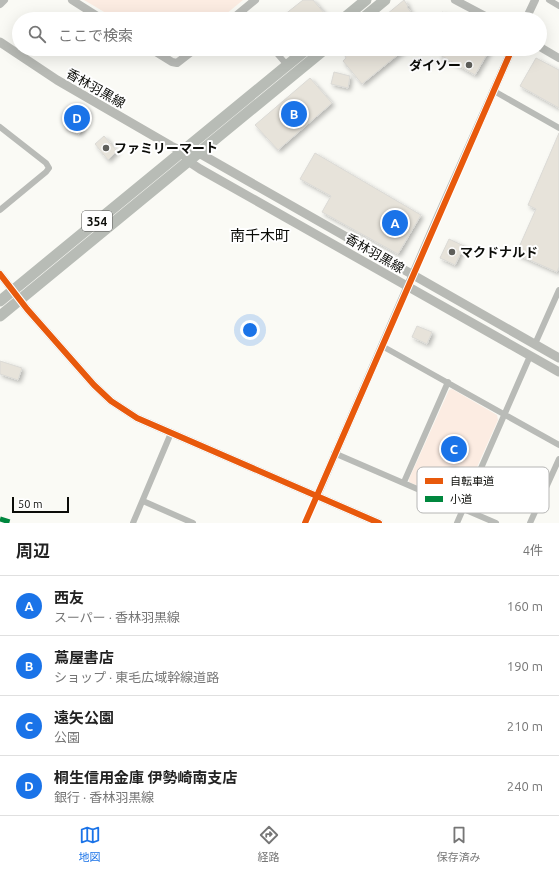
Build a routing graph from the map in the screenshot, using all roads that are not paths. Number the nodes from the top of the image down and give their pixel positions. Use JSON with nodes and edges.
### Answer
{"nodes":[{"id":1,"x":4,"y":0,"type":"edge"},
{"id":2,"x":72,"y":0,"type":"edge"},
{"id":3,"x":255,"y":0,"type":"edge"},
{"id":4,"x":366,"y":0,"type":"edge"},
{"id":5,"x":385,"y":0,"type":"edge"},
{"id":6,"x":455,"y":0,"type":"edge"},
{"id":7,"x":535,"y":0,"type":"edge"},
{"id":8,"x":549,"y":0,"type":"edge"},
{"id":9,"x":0,"y":4,"type":"edge"},
{"id":10,"x":559,"y":6,"type":"edge"},
{"id":11,"x":242,"y":10,"type":"edge"},
{"id":12,"x":91,"y":12,"type":"edge"},
{"id":13,"x":351,"y":12,"type":"edge"},
{"id":14,"x":370,"y":12,"type":"edge"},
{"id":15,"x":477,"y":12,"type":"edge"},
{"id":16,"x":529,"y":12,"type":"edge"},
{"id":17,"x":0,"y":42,"type":"edge"},
{"id":18,"x":12,"y":50,"type":"edge"},
{"id":19,"x":547,"y":50,"type":"edge"},
{"id":20,"x":21,"y":56,"type":"edge"},
{"id":21,"x":162,"y":56,"type":"edge"},
{"id":22,"x":186,"y":56,"type":"edge"},
{"id":23,"x":279,"y":56,"type":"edge"},
{"id":24,"x":298,"y":56,"type":"edge"},
{"id":25,"x":317,"y":56,"type":"edge"},
{"id":26,"x":509,"y":56,"type":"edge"},
{"id":27,"x":559,"y":58,"type":"edge"},
{"id":28,"x":287,"y":65,"type":"junction"},
{"id":29,"x":494,"y":92,"type":"junction"},
{"id":30,"x":0,"y":127,"type":"edge"},
{"id":31,"x":559,"y":128,"type":"edge"},
{"id":32,"x":182,"y":151,"type":"junction"},
{"id":33,"x":199,"y":153,"type":"junction"},
{"id":34,"x":188,"y":161,"type":"junction"},
{"id":35,"x":0,"y":210,"type":"edge"},
{"id":36,"x":0,"y":274,"type":"edge"},
{"id":37,"x":412,"y":275,"type":"junction"},
{"id":38,"x":407,"y":286,"type":"junction"},
{"id":39,"x":13,"y":290,"type":"junction"},
{"id":40,"x":559,"y":290,"type":"edge"},
{"id":41,"x":20,"y":300,"type":"junction"},
{"id":42,"x":0,"y":301,"type":"edge"},
{"id":43,"x":0,"y":316,"type":"edge"},
{"id":44,"x":535,"y":344,"type":"junction"},
{"id":45,"x":382,"y":346,"type":"junction"},
{"id":46,"x":530,"y":356,"type":"junction"},
{"id":47,"x":559,"y":358,"type":"edge"},
{"id":48,"x":559,"y":372,"type":"edge"},
{"id":49,"x":448,"y":382,"type":"junction"},
{"id":50,"x":505,"y":415,"type":"junction"},
{"id":51,"x":171,"y":433,"type":"junction"},
{"id":52,"x":559,"y":445,"type":"edge"},
{"id":53,"x":334,"y":454,"type":"junction"},
{"id":54,"x":559,"y":459,"type":"edge"},
{"id":55,"x":482,"y":467,"type":"edge"},
{"id":56,"x":549,"y":481,"type":"edge"},
{"id":57,"x":404,"y":482,"type":"junction"},
{"id":58,"x":417,"y":488,"type":"edge"},
{"id":59,"x":317,"y":496,"type":"junction"},
{"id":60,"x":143,"y":501,"type":"junction"},
{"id":61,"x":462,"y":513,"type":"edge"},
{"id":62,"x":473,"y":513,"type":"edge"},
{"id":63,"x":535,"y":513,"type":"edge"},
{"id":64,"x":133,"y":523,"type":"edge"},
{"id":65,"x":193,"y":523,"type":"edge"},
{"id":66,"x":305,"y":523,"type":"edge"},
{"id":67,"x":379,"y":523,"type":"edge"},
{"id":68,"x":457,"y":523,"type":"edge"},
{"id":69,"x":496,"y":523,"type":"edge"},
{"id":70,"x":530,"y":523,"type":"edge"}],
"edges":[{"from":1,"to":9,"type":"street"},
{"from":2,"to":12,"type":"street"},
{"from":3,"to":11,"type":"street"},
{"from":4,"to":13,"type":"highway"},
{"from":5,"to":14,"type":"highway"},
{"from":6,"to":15,"type":"street"},
{"from":7,"to":16,"type":"street"},
{"from":8,"to":10,"type":"street"},
{"from":17,"to":18,"type":"main road","name":"香林羽黒線"},
{"from":19,"to":27,"type":"street"},
{"from":20,"to":32,"type":"main road","name":"香林羽黒線"},
{"from":21,"to":22,"type":"street"},
{"from":23,"to":28,"type":"street"},
{"from":24,"to":28,"type":"highway","number":"354"},
{"from":25,"to":33,"type":"highway","number":"354"},
{"from":26,"to":29,"type":"street"},
{"from":28,"to":32,"type":"highway","number":"354"},
{"from":29,"to":31,"type":"street"},
{"from":29,"to":37,"type":"street"},
{"from":30,"to":35,"type":"street"},
{"from":32,"to":33,"type":"main road","name":"香林羽黒線"},
{"from":32,"to":34,"type":"main road","name":"香林羽黒線"},
{"from":32,"to":39,"type":"highway","number":"354"},
{"from":33,"to":34,"type":"highway","number":"354"},
{"from":33,"to":37,"type":"main road","name":"香林羽黒線"},
{"from":34,"to":38,"type":"main road","name":"香林羽黒線"},
{"from":34,"to":41,"type":"highway","number":"354"},
{"from":36,"to":39,"type":"street"},
{"from":37,"to":38,"type":"street"},
{"from":37,"to":44,"type":"main road","name":"香林羽黒線"},
{"from":38,"to":45,"type":"street"},
{"from":38,"to":46,"type":"main road","name":"香林羽黒線"},
{"from":39,"to":41,"type":"street"},
{"from":39,"to":42,"type":"highway","number":"354"},
{"from":40,"to":44,"type":"street"},
{"from":41,"to":43,"type":"highway","number":"354"},
{"from":41,"to":51,"type":"street"},
{"from":44,"to":47,"type":"main road","name":"香林羽黒線"},
{"from":45,"to":49,"type":"street"},
{"from":45,"to":53,"type":"street"},
{"from":46,"to":48,"type":"main road","name":"香林羽黒線"},
{"from":46,"to":50,"type":"street"},
{"from":49,"to":50,"type":"street"},
{"from":49,"to":57,"type":"street"},
{"from":50,"to":52,"type":"street"},
{"from":50,"to":55,"type":"street"},
{"from":51,"to":59,"type":"street"},
{"from":51,"to":60,"type":"street"},
{"from":53,"to":57,"type":"street"},
{"from":53,"to":59,"type":"street"},
{"from":54,"to":56,"type":"street"},
{"from":57,"to":58,"type":"street"},
{"from":59,"to":66,"type":"street"},
{"from":59,"to":67,"type":"street"},
{"from":60,"to":64,"type":"street"},
{"from":60,"to":65,"type":"street"},
{"from":61,"to":68,"type":"street"},
{"from":62,"to":69,"type":"street"},
{"from":63,"to":70,"type":"street"}]}
